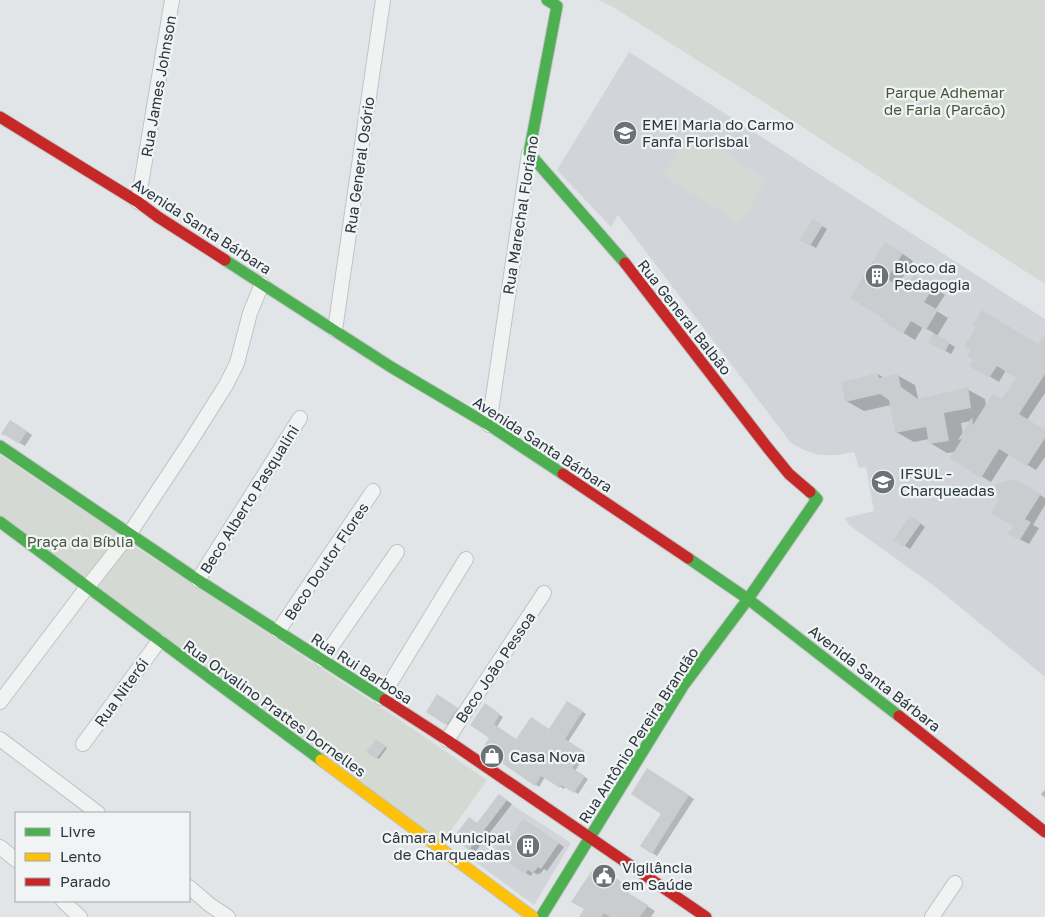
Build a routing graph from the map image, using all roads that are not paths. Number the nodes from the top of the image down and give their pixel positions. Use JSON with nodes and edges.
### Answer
{"nodes":[{"id":1,"x":172,"y":0,"type":"edge"},
{"id":2,"x":384,"y":0,"type":"edge"},
{"id":3,"x":552,"y":3,"type":"edge"},
{"id":4,"x":0,"y":117,"type":"edge"},
{"id":5,"x":529,"y":154,"type":"junction"},
{"id":6,"x":138,"y":202,"type":"junction"},
{"id":7,"x":262,"y":284,"type":"junction"},
{"id":8,"x":335,"y":330,"type":"junction"},
{"id":9,"x":300,"y":418,"type":"dead end"},
{"id":10,"x":489,"y":425,"type":"junction"},
{"id":11,"x":0,"y":446,"type":"edge"},
{"id":12,"x":373,"y":491,"type":"dead end"},
{"id":13,"x":817,"y":499,"type":"joint"},
{"id":14,"x":0,"y":522,"type":"edge"},
{"id":15,"x":130,"y":534,"type":"junction"},
{"id":16,"x":397,"y":552,"type":"dead end"},
{"id":17,"x":466,"y":559,"type":"dead end"},
{"id":18,"x":198,"y":580,"type":"junction"},
{"id":19,"x":87,"y":587,"type":"junction"},
{"id":20,"x":544,"y":593,"type":"dead end"},
{"id":21,"x":748,"y":599,"type":"junction"},
{"id":22,"x":278,"y":631,"type":"junction"},
{"id":23,"x":159,"y":641,"type":"junction"},
{"id":24,"x":322,"y":660,"type":"junction"},
{"id":25,"x":380,"y":698,"type":"junction"},
{"id":26,"x":0,"y":702,"type":"edge"},
{"id":27,"x":0,"y":738,"type":"edge"},
{"id":28,"x":447,"y":740,"type":"junction"},
{"id":29,"x":83,"y":744,"type":"dead end"},
{"id":30,"x":97,"y":812,"type":"edge"},
{"id":31,"x":1045,"y":832,"type":"edge"},
{"id":32,"x":589,"y":838,"type":"junction"},
{"id":33,"x":0,"y":847,"type":"edge"},
{"id":34,"x":15,"y":859,"type":"edge"},
{"id":35,"x":955,"y":883,"type":"dead end"},
{"id":36,"x":190,"y":888,"type":"edge"},
{"id":37,"x":64,"y":902,"type":"edge"},
{"id":38,"x":210,"y":905,"type":"junction"},
{"id":39,"x":80,"y":917,"type":"edge"},
{"id":40,"x":203,"y":917,"type":"edge"},
{"id":41,"x":228,"y":917,"type":"edge"},
{"id":42,"x":533,"y":917,"type":"edge"},
{"id":43,"x":541,"y":917,"type":"edge"},
{"id":44,"x":706,"y":917,"type":"edge"},
{"id":45,"x":932,"y":917,"type":"edge"}],
"edges":[{"from":1,"to":6,"type":"street","name":"Rua James Johnson"},
{"from":2,"to":8,"type":"street","name":"Rua General Osório"},
{"from":3,"to":5,"type":"street","name":"Rua Marechal Floriano"},
{"from":4,"to":6,"type":"street","name":"Avenida Santa Bárbara"},
{"from":5,"to":10,"type":"street","name":"Rua Marechal Floriano"},
{"from":5,"to":13,"type":"street","name":"Rua General Balbão"},
{"from":6,"to":7,"type":"street","name":"Avenida Santa Bárbara"},
{"from":7,"to":8,"type":"street","name":"Avenida Santa Bárbara"},
{"from":7,"to":15,"type":"street"},
{"from":8,"to":10,"type":"street","name":"Avenida Santa Bárbara"},
{"from":9,"to":18,"type":"street","name":"Beco Alberto Pasqualini"},
{"from":10,"to":21,"type":"street","name":"Avenida Santa Bárbara"},
{"from":11,"to":15,"type":"street","name":"Rua Rui Barbosa"},
{"from":12,"to":22,"type":"street","name":"Beco Doutor Flores"},
{"from":13,"to":21,"type":"street","name":"Rua Antônio Pereira Brandão"},
{"from":14,"to":19,"type":"street","name":"Rua Orvalino Prattes Dornelles"},
{"from":15,"to":18,"type":"street","name":"Rua Rui Barbosa"},
{"from":15,"to":19,"type":"street"},
{"from":16,"to":24,"type":"street"},
{"from":17,"to":25,"type":"street"},
{"from":18,"to":22,"type":"street","name":"Rua Rui Barbosa"},
{"from":19,"to":23,"type":"street","name":"Rua Orvalino Prattes Dornelles"},
{"from":19,"to":26,"type":"street"},
{"from":20,"to":28,"type":"street","name":"Beco João Pessoa"},
{"from":21,"to":31,"type":"street","name":"Avenida Santa Bárbara"},
{"from":21,"to":32,"type":"street","name":"Rua Antônio Pereira Brandão"},
{"from":22,"to":24,"type":"street","name":"Rua Rui Barbosa"},
{"from":23,"to":29,"type":"street","name":"Rua Niterói"},
{"from":23,"to":42,"type":"street","name":"Rua Orvalino Prattes Dornelles"},
{"from":24,"to":25,"type":"street","name":"Rua Rui Barbosa"},
{"from":25,"to":28,"type":"street","name":"Rua Rui Barbosa"},
{"from":27,"to":30,"type":"street"},
{"from":28,"to":32,"type":"street","name":"Rua Rui Barbosa"},
{"from":32,"to":43,"type":"street","name":"Rua Antônio Pereira Brandão"},
{"from":32,"to":44,"type":"street","name":"Rua Rui Barbosa"},
{"from":33,"to":34,"type":"street"},
{"from":35,"to":45,"type":"street"},
{"from":36,"to":38,"type":"street"},
{"from":37,"to":39,"type":"street"},
{"from":38,"to":40,"type":"street"},
{"from":38,"to":41,"type":"street"}]}
